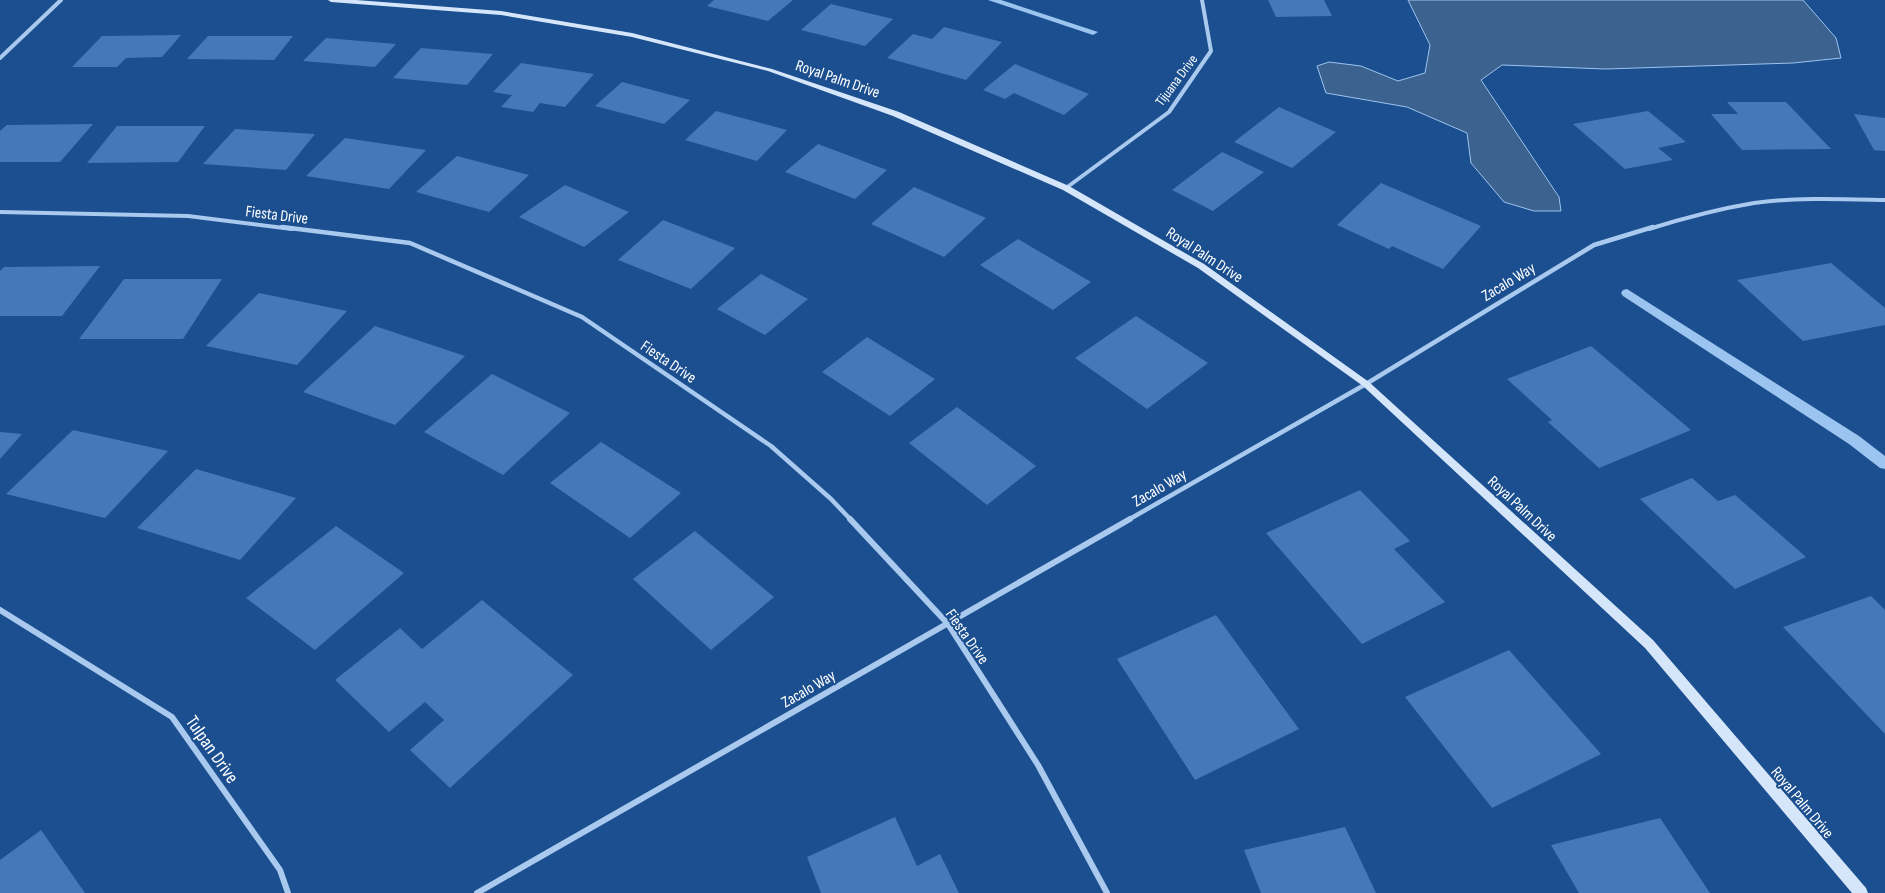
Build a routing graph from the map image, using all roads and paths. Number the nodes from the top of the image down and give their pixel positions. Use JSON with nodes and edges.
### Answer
{"nodes":[{"id":1,"x":62,"y":0,"type":"edge"},
{"id":2,"x":331,"y":0,"type":"edge"},
{"id":3,"x":1202,"y":0,"type":"edge"},
{"id":4,"x":0,"y":58,"type":"edge"},
{"id":5,"x":1066,"y":188,"type":"junction"},
{"id":6,"x":1885,"y":200,"type":"edge"},
{"id":7,"x":0,"y":212,"type":"edge"},
{"id":8,"x":1366,"y":384,"type":"junction"},
{"id":9,"x":0,"y":610,"type":"edge"},
{"id":10,"x":948,"y":624,"type":"junction"},
{"id":11,"x":288,"y":893,"type":"edge"},
{"id":12,"x":477,"y":893,"type":"edge"},
{"id":13,"x":1107,"y":893,"type":"edge"},
{"id":14,"x":1861,"y":893,"type":"edge"}],
"edges":[{"from":1,"to":4,"type":"street"},
{"from":2,"to":5,"type":"street","name":"Royal Palm Drive"},
{"from":3,"to":5,"type":"street","name":"Tijuana Drive"},
{"from":5,"to":8,"type":"street","name":"Royal Palm Drive"},
{"from":6,"to":8,"type":"street","name":"Zacalo Way"},
{"from":7,"to":10,"type":"street","name":"Fiesta Drive"},
{"from":8,"to":10,"type":"street","name":"Zacalo Way"},
{"from":8,"to":14,"type":"street","name":"Royal Palm Drive"},
{"from":9,"to":11,"type":"street","name":"Tulpan Drive"},
{"from":10,"to":12,"type":"street","name":"Zacalo Way"},
{"from":10,"to":13,"type":"street","name":"Fiesta Drive"}]}
